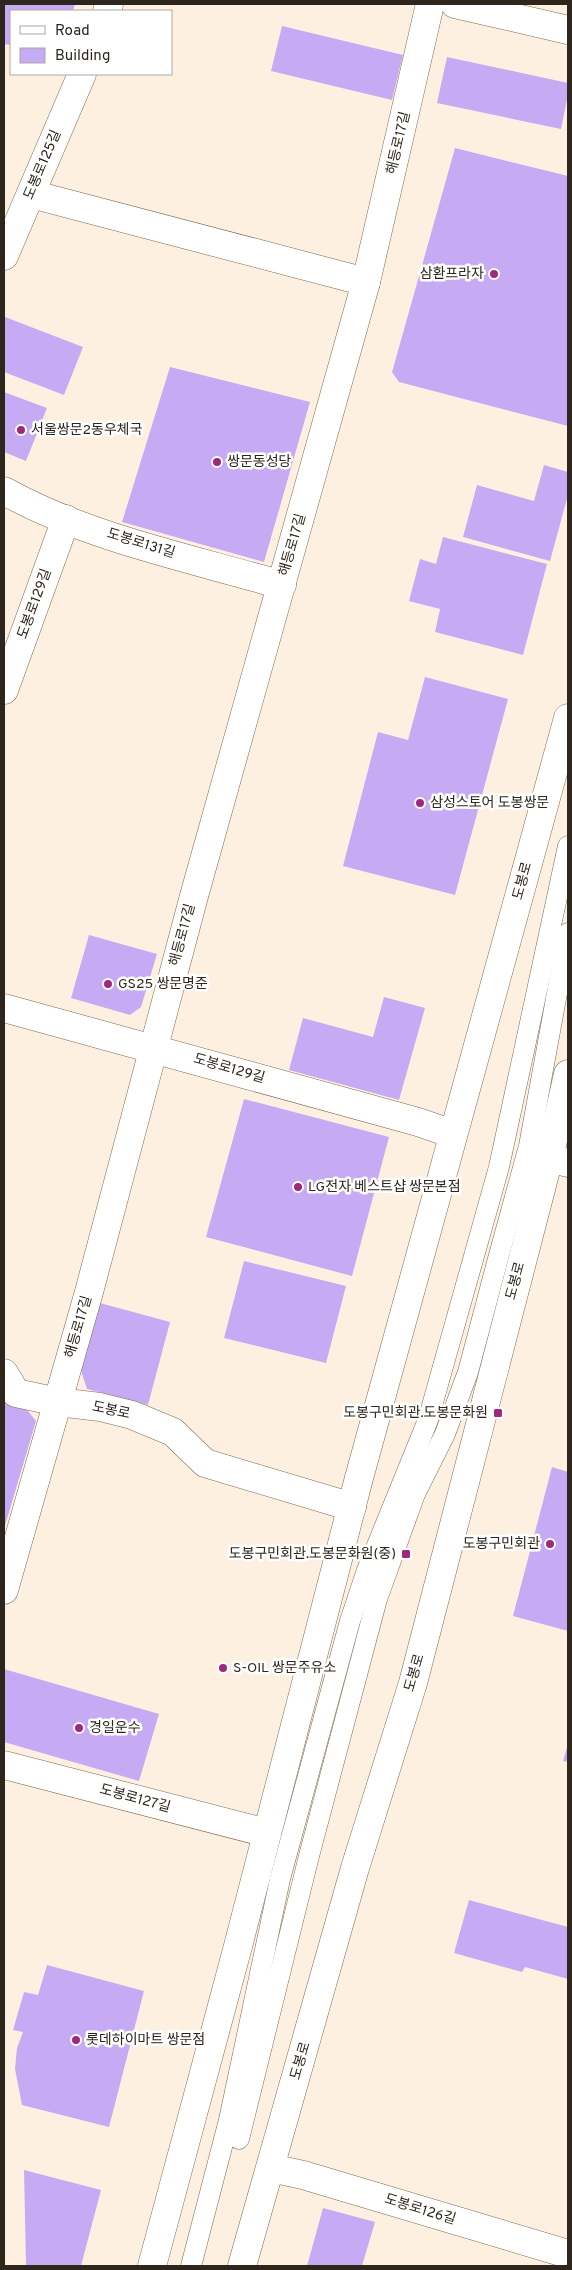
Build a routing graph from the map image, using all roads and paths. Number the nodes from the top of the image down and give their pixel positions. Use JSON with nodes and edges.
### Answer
{"nodes":[{"id":1,"x":430,"y":4,"type":"edge"},
{"id":2,"x":455,"y":4,"type":"edge"},
{"id":3,"x":568,"y":30,"type":"edge"},
{"id":4,"x":82,"y":75,"type":"edge"},
{"id":5,"x":31,"y":194,"type":"junction"},
{"id":6,"x":4,"y":256,"type":"edge"},
{"id":7,"x":366,"y":282,"type":"junction"},
{"id":8,"x":4,"y":491,"type":"edge"},
{"id":9,"x":66,"y":519,"type":"junction"},
{"id":10,"x":282,"y":585,"type":"junction"},
{"id":11,"x":4,"y":690,"type":"edge"},
{"id":12,"x":568,"y":718,"type":"edge"},
{"id":13,"x":568,"y":846,"type":"edge"},
{"id":14,"x":568,"y":933,"type":"edge"},
{"id":15,"x":4,"y":1008,"type":"edge"},
{"id":16,"x":153,"y":1048,"type":"junction"},
{"id":17,"x":568,"y":1074,"type":"edge"},
{"id":18,"x":453,"y":1134,"type":"junction"},
{"id":19,"x":558,"y":1160,"type":"edge"},
{"id":20,"x":4,"y":1373,"type":"edge"},
{"id":21,"x":58,"y":1402,"type":"junction"},
{"id":22,"x":352,"y":1507,"type":"junction"},
{"id":23,"x":4,"y":1590,"type":"edge"},
{"id":24,"x":4,"y":1765,"type":"edge"},
{"id":25,"x":267,"y":1833,"type":"junction"},
{"id":26,"x":271,"y":2168,"type":"junction"},
{"id":27,"x":568,"y":2254,"type":"edge"},
{"id":28,"x":152,"y":2266,"type":"edge"},
{"id":29,"x":191,"y":2266,"type":"edge"},
{"id":30,"x":204,"y":2266,"type":"edge"},
{"id":31,"x":242,"y":2266,"type":"edge"}],
"edges":[{"from":1,"to":7,"type":"street","name":"해등로17길"},
{"from":2,"to":3,"type":"street"},
{"from":4,"to":5,"type":"street","name":"도봉로125길"},
{"from":5,"to":6,"type":"street","name":"도봉로125길"},
{"from":5,"to":7,"type":"street"},
{"from":7,"to":10,"type":"street","name":"해등로17길"},
{"from":8,"to":9,"type":"street","name":"도봉로131길"},
{"from":9,"to":10,"type":"street","name":"도봉로131길"},
{"from":9,"to":11,"type":"street","name":"도봉로129길"},
{"from":10,"to":16,"type":"street","name":"해등로17길"},
{"from":12,"to":18,"type":"street","name":"도봉로"},
{"from":13,"to":29,"type":"lane"},
{"from":14,"to":30,"type":"lane"},
{"from":15,"to":16,"type":"street","name":"도봉로129길"},
{"from":16,"to":18,"type":"street","name":"도봉로129길"},
{"from":16,"to":21,"type":"street","name":"해등로17길"},
{"from":17,"to":19,"type":"street","name":"도봉로"},
{"from":18,"to":22,"type":"street","name":"도봉로"},
{"from":19,"to":26,"type":"street","name":"도봉로"},
{"from":20,"to":21,"type":"street"},
{"from":21,"to":22,"type":"street","name":"도봉로"},
{"from":21,"to":23,"type":"street","name":"해등로17길"},
{"from":22,"to":25,"type":"street","name":"도봉로"},
{"from":24,"to":25,"type":"street","name":"도봉로127길"},
{"from":25,"to":28,"type":"street","name":"도봉로"},
{"from":26,"to":27,"type":"street","name":"도봉로126길"},
{"from":26,"to":31,"type":"street","name":"도봉로"}]}
